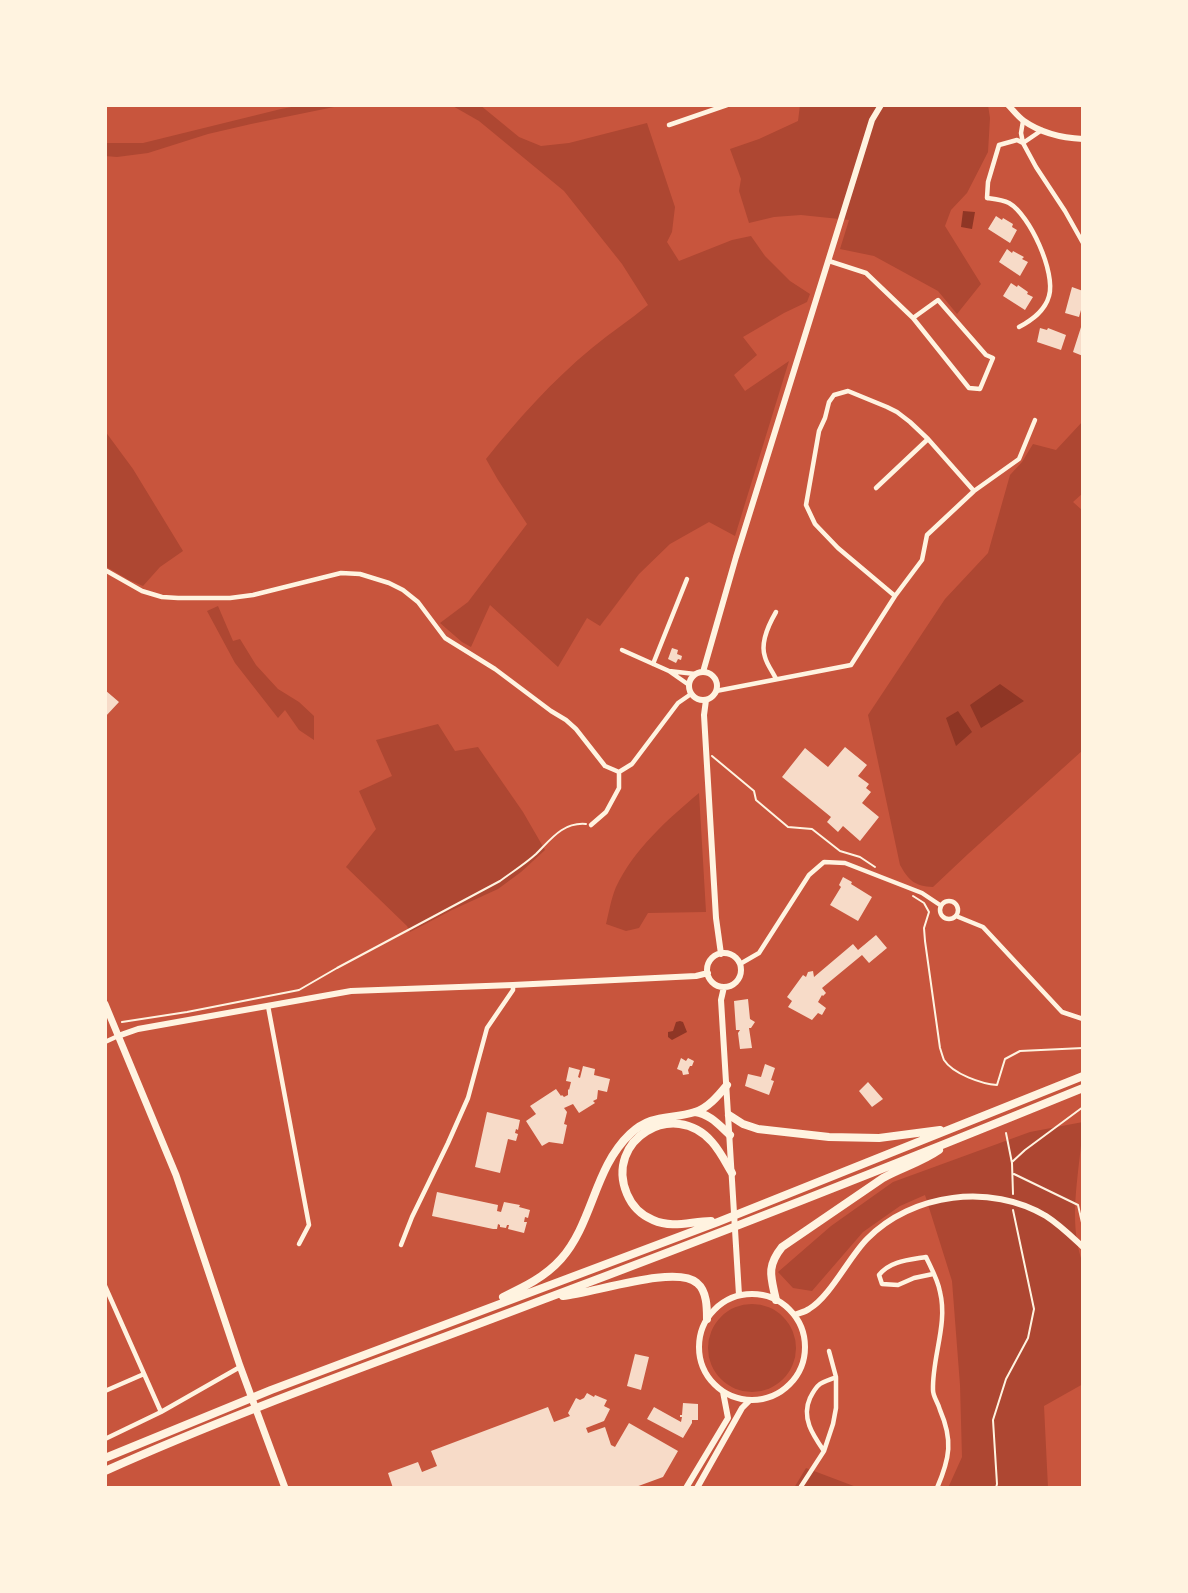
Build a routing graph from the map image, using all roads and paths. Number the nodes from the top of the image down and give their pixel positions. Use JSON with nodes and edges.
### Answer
{"nodes":[{"id":1,"x":727,"y":105,"type":"edge"},
{"id":2,"x":881,"y":105,"type":"edge"},
{"id":3,"x":1008,"y":105,"type":"edge"},
{"id":4,"x":1023,"y":121,"type":"junction"},
{"id":5,"x":669,"y":125,"type":"dead end"},
{"id":6,"x":1042,"y":130,"type":"junction"},
{"id":7,"x":1083,"y":139,"type":"edge"},
{"id":8,"x":1023,"y":143,"type":"junction"},
{"id":9,"x":1083,"y":243,"type":"edge"},
{"id":10,"x":829,"y":261,"type":"junction"},
{"id":11,"x":913,"y":318,"type":"junction"},
{"id":12,"x":1019,"y":327,"type":"dead end"},
{"id":13,"x":1035,"y":420,"type":"dead end"},
{"id":14,"x":928,"y":439,"type":"junction"},
{"id":15,"x":876,"y":488,"type":"dead end"},
{"id":16,"x":974,"y":491,"type":"junction"},
{"id":17,"x":105,"y":570,"type":"edge"},
{"id":18,"x":687,"y":579,"type":"dead end"},
{"id":19,"x":895,"y":596,"type":"junction"},
{"id":20,"x":776,"y":611,"type":"dead end"},
{"id":21,"x":622,"y":650,"type":"dead end"},
{"id":22,"x":653,"y":664,"type":"junction"},
{"id":23,"x":669,"y":671,"type":"junction"},
{"id":24,"x":703,"y":672,"type":"junction"},
{"id":25,"x":695,"y":674,"type":"junction"},
{"id":26,"x":776,"y":679,"type":"junction"},
{"id":27,"x":689,"y":685,"type":"junction"},
{"id":28,"x":716,"y":691,"type":"junction"},
{"id":29,"x":691,"y":694,"type":"junction"},
{"id":30,"x":706,"y":700,"type":"junction"},
{"id":31,"x":706,"y":754,"type":"junction"},
{"id":32,"x":619,"y":772,"type":"junction"},
{"id":33,"x":591,"y":825,"type":"joint"},
{"id":34,"x":880,"y":877,"type":"junction"},
{"id":35,"x":911,"y":895,"type":"dead end"},
{"id":36,"x":940,"y":905,"type":"junction"},
{"id":37,"x":957,"y":916,"type":"junction"},
{"id":38,"x":721,"y":954,"type":"junction"},
{"id":39,"x":743,"y":962,"type":"junction"},
{"id":40,"x":708,"y":973,"type":"junction"},
{"id":41,"x":513,"y":985,"type":"junction"},
{"id":42,"x":724,"y":987,"type":"junction"},
{"id":43,"x":105,"y":1004,"type":"edge"},
{"id":44,"x":268,"y":1004,"type":"junction"},
{"id":45,"x":1083,"y":1019,"type":"edge"},
{"id":46,"x":118,"y":1020,"type":"dead end"},
{"id":47,"x":118,"y":1036,"type":"junction"},
{"id":48,"x":105,"y":1042,"type":"edge"},
{"id":49,"x":1083,"y":1048,"type":"edge"},
{"id":50,"x":1083,"y":1076,"type":"edge"},
{"id":51,"x":727,"y":1086,"type":"junction"},
{"id":52,"x":1083,"y":1088,"type":"edge"},
{"id":53,"x":1083,"y":1107,"type":"edge"},
{"id":54,"x":695,"y":1112,"type":"junction"},
{"id":55,"x":729,"y":1115,"type":"junction"},
{"id":56,"x":954,"y":1128,"type":"junction"},
{"id":57,"x":1006,"y":1133,"type":"dead end"},
{"id":58,"x":730,"y":1135,"type":"junction"},
{"id":59,"x":950,"y":1142,"type":"junction"},
{"id":60,"x":1012,"y":1163,"type":"junction"},
{"id":61,"x":1013,"y":1173,"type":"junction"},
{"id":62,"x":732,"y":1174,"type":"junction"},
{"id":63,"x":718,"y":1222,"type":"junction"},
{"id":64,"x":1083,"y":1227,"type":"edge"},
{"id":65,"x":299,"y":1244,"type":"dead end"},
{"id":66,"x":401,"y":1245,"type":"dead end"},
{"id":67,"x":1083,"y":1247,"type":"edge"},
{"id":68,"x":933,"y":1274,"type":"junction"},
{"id":69,"x":105,"y":1286,"type":"edge"},
{"id":70,"x":739,"y":1296,"type":"junction"},
{"id":71,"x":553,"y":1297,"type":"junction"},
{"id":72,"x":776,"y":1300,"type":"junction"},
{"id":73,"x":470,"y":1315,"type":"junction"},
{"id":74,"x":794,"y":1315,"type":"junction"},
{"id":75,"x":707,"y":1319,"type":"junction"},
{"id":76,"x":829,"y":1351,"type":"dead end"},
{"id":77,"x":242,"y":1369,"type":"junction"},
{"id":78,"x":144,"y":1374,"type":"junction"},
{"id":79,"x":836,"y":1377,"type":"junction"},
{"id":80,"x":105,"y":1391,"type":"edge"},
{"id":81,"x":723,"y":1392,"type":"junction"},
{"id":82,"x":748,"y":1401,"type":"junction"},
{"id":83,"x":161,"y":1412,"type":"junction"},
{"id":84,"x":105,"y":1439,"type":"edge"},
{"id":85,"x":824,"y":1451,"type":"junction"},
{"id":86,"x":105,"y":1458,"type":"edge"},
{"id":87,"x":105,"y":1471,"type":"edge"},
{"id":88,"x":285,"y":1488,"type":"edge"},
{"id":89,"x":688,"y":1488,"type":"edge"},
{"id":90,"x":697,"y":1488,"type":"edge"},
{"id":91,"x":800,"y":1488,"type":"edge"},
{"id":92,"x":937,"y":1488,"type":"edge"},
{"id":93,"x":996,"y":1488,"type":"edge"}],
"edges":[{"from":1,"to":5,"type":"street"},
{"from":2,"to":10,"type":"street"},
{"from":3,"to":4,"type":"street"},
{"from":4,"to":6,"type":"street"},
{"from":4,"to":8,"type":"street"},
{"from":6,"to":7,"type":"street"},
{"from":6,"to":8,"type":"street"},
{"from":8,"to":9,"type":"street"},
{"from":8,"to":12,"type":"street"},
{"from":10,"to":11,"type":"street"},
{"from":10,"to":24,"type":"street"},
{"from":11,"to":11,"type":"street"},
{"from":13,"to":16,"type":"street"},
{"from":14,"to":15,"type":"street"},
{"from":14,"to":16,"type":"street"},
{"from":14,"to":19,"type":"street"},
{"from":16,"to":19,"type":"street"},
{"from":17,"to":32,"type":"street"},
{"from":18,"to":22,"type":"street"},
{"from":19,"to":26,"type":"street"},
{"from":20,"to":26,"type":"street"},
{"from":21,"to":22,"type":"street"},
{"from":22,"to":23,"type":"street"},
{"from":23,"to":25,"type":"street"},
{"from":23,"to":27,"type":"street"},
{"from":24,"to":25,"type":"street"},
{"from":24,"to":28,"type":"street"},
{"from":25,"to":27,"type":"street"},
{"from":26,"to":28,"type":"street"},
{"from":27,"to":29,"type":"street"},
{"from":28,"to":30,"type":"street"},
{"from":29,"to":30,"type":"street"},
{"from":29,"to":32,"type":"street"},
{"from":30,"to":31,"type":"street"},
{"from":31,"to":34,"type":"path"},
{"from":31,"to":38,"type":"street"},
{"from":32,"to":33,"type":"street"},
{"from":33,"to":46,"type":"path"},
{"from":34,"to":36,"type":"street"},
{"from":34,"to":39,"type":"street"},
{"from":35,"to":49,"type":"path"},
{"from":36,"to":37,"type":"street"},
{"from":36,"to":37,"type":"street"},
{"from":37,"to":45,"type":"street"},
{"from":38,"to":39,"type":"street"},
{"from":38,"to":40,"type":"street"},
{"from":39,"to":42,"type":"street"},
{"from":40,"to":41,"type":"street"},
{"from":40,"to":42,"type":"street"},
{"from":41,"to":44,"type":"street"},
{"from":41,"to":66,"type":"street"},
{"from":42,"to":51,"type":"street"},
{"from":43,"to":47,"type":"main road"},
{"from":44,"to":47,"type":"street"},
{"from":44,"to":65,"type":"street"},
{"from":47,"to":48,"type":"street"},
{"from":47,"to":77,"type":"main road"},
{"from":50,"to":56,"type":"highway"},
{"from":51,"to":54,"type":"highway"},
{"from":51,"to":55,"type":"street"},
{"from":52,"to":59,"type":"highway"},
{"from":53,"to":60,"type":"path"},
{"from":54,"to":58,"type":"highway"},
{"from":54,"to":73,"type":"highway"},
{"from":55,"to":56,"type":"highway"},
{"from":55,"to":58,"type":"street"},
{"from":56,"to":63,"type":"highway"},
{"from":57,"to":60,"type":"path"},
{"from":58,"to":62,"type":"street"},
{"from":59,"to":71,"type":"highway"},
{"from":59,"to":72,"type":"highway"},
{"from":60,"to":61,"type":"path"},
{"from":61,"to":64,"type":"path"},
{"from":61,"to":93,"type":"path"},
{"from":62,"to":63,"type":"highway"},
{"from":62,"to":70,"type":"street"},
{"from":63,"to":73,"type":"highway"},
{"from":67,"to":74,"type":"street"},
{"from":68,"to":68,"type":"street"},
{"from":68,"to":92,"type":"street"},
{"from":69,"to":78,"type":"street"},
{"from":70,"to":72,"type":"street"},
{"from":70,"to":75,"type":"street"},
{"from":71,"to":75,"type":"highway"},
{"from":71,"to":87,"type":"highway"},
{"from":72,"to":74,"type":"street"},
{"from":73,"to":86,"type":"highway"},
{"from":74,"to":82,"type":"street"},
{"from":75,"to":81,"type":"street"},
{"from":76,"to":79,"type":"street"},
{"from":77,"to":83,"type":"street"},
{"from":77,"to":88,"type":"main road"},
{"from":78,"to":80,"type":"street"},
{"from":78,"to":83,"type":"street"},
{"from":79,"to":85,"type":"street"},
{"from":79,"to":85,"type":"street"},
{"from":81,"to":82,"type":"street"},
{"from":81,"to":89,"type":"street"},
{"from":82,"to":90,"type":"street"},
{"from":83,"to":84,"type":"street"},
{"from":85,"to":91,"type":"street"}]}
